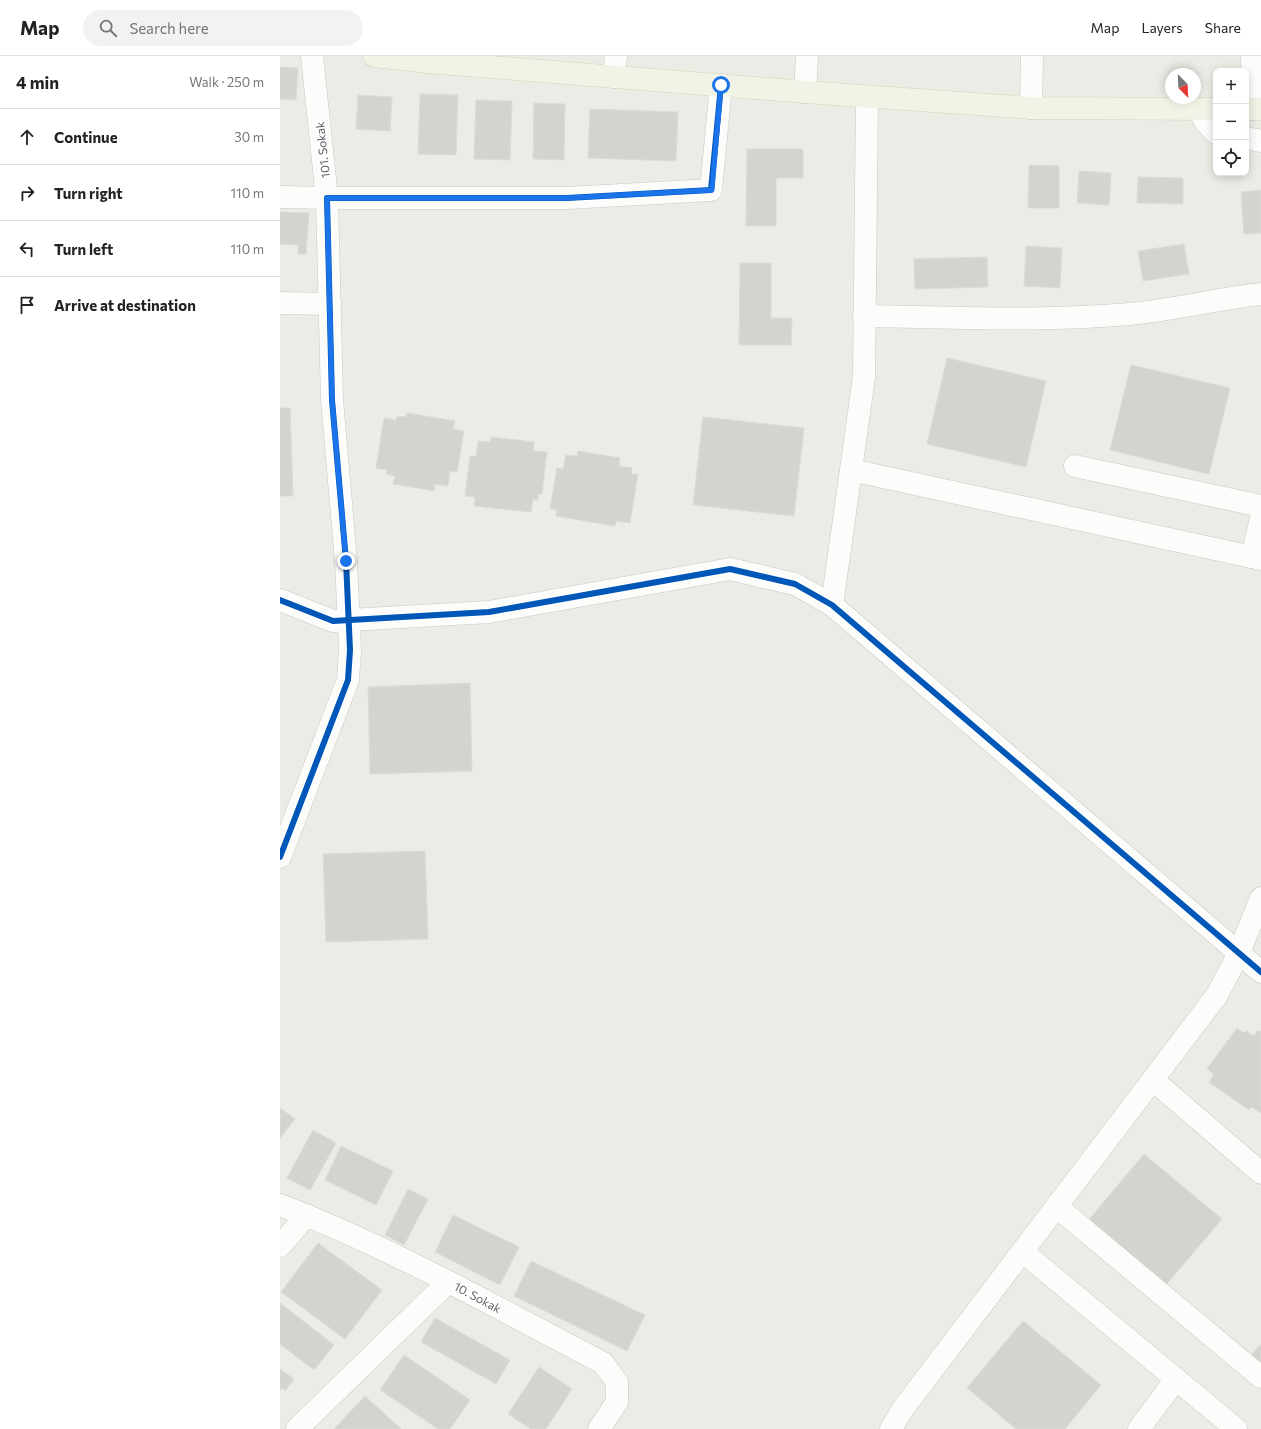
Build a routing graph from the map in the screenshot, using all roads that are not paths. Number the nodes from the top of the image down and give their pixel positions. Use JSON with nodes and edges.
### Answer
{"nodes":[{"id":1,"x":312,"y":56,"type":"edge"},
{"id":2,"x":374,"y":56,"type":"edge"},
{"id":3,"x":807,"y":56,"type":"edge"},
{"id":4,"x":1032,"y":56,"type":"edge"},
{"id":5,"x":1252,"y":56,"type":"edge"},
{"id":6,"x":428,"y":59,"type":"edge"},
{"id":7,"x":615,"y":66,"type":"edge"},
{"id":8,"x":721,"y":85,"type":"junction"},
{"id":9,"x":805,"y":92,"type":"junction"},
{"id":10,"x":867,"y":97,"type":"junction"},
{"id":11,"x":1031,"y":108,"type":"junction"},
{"id":12,"x":1208,"y":109,"type":"edge"},
{"id":13,"x":1253,"y":109,"type":"edge"},
{"id":14,"x":1213,"y":130,"type":"edge"},
{"id":15,"x":1249,"y":138,"type":"edge"},
{"id":16,"x":1261,"y":140,"type":"edge"},
{"id":17,"x":280,"y":197,"type":"edge"},
{"id":18,"x":327,"y":198,"type":"junction"},
{"id":19,"x":1261,"y":294,"type":"edge"},
{"id":20,"x":280,"y":303,"type":"edge"},
{"id":21,"x":330,"y":304,"type":"junction"},
{"id":22,"x":864,"y":316,"type":"junction"},
{"id":23,"x":1075,"y":466,"type":"dead end"},
{"id":24,"x":851,"y":470,"type":"junction"},
{"id":25,"x":1261,"y":506,"type":"edge"},
{"id":26,"x":1261,"y":518,"type":"edge"},
{"id":27,"x":1256,"y":558,"type":"edge"},
{"id":28,"x":280,"y":600,"type":"edge"},
{"id":29,"x":832,"y":604,"type":"junction"},
{"id":30,"x":349,"y":620,"type":"junction"},
{"id":31,"x":280,"y":856,"type":"edge"},
{"id":32,"x":1261,"y":898,"type":"edge"},
{"id":33,"x":1239,"y":953,"type":"junction"},
{"id":34,"x":1261,"y":972,"type":"edge"},
{"id":35,"x":1153,"y":1080,"type":"junction"},
{"id":36,"x":1261,"y":1173,"type":"edge"},
{"id":37,"x":280,"y":1205,"type":"edge"},
{"id":38,"x":1057,"y":1207,"type":"junction"},
{"id":39,"x":307,"y":1215,"type":"junction"},
{"id":40,"x":280,"y":1246,"type":"edge"},
{"id":41,"x":1023,"y":1252,"type":"junction"},
{"id":42,"x":448,"y":1282,"type":"junction"},
{"id":43,"x":1261,"y":1377,"type":"edge"},
{"id":44,"x":1176,"y":1379,"type":"junction"},
{"id":45,"x":297,"y":1429,"type":"edge"},
{"id":46,"x":599,"y":1429,"type":"edge"},
{"id":47,"x":891,"y":1429,"type":"edge"},
{"id":48,"x":1139,"y":1429,"type":"edge"},
{"id":49,"x":1236,"y":1429,"type":"edge"}],
"edges":[{"from":1,"to":18,"type":"street","name":"101. Sokak"},
{"from":2,"to":6,"type":"main road"},
{"from":3,"to":9,"type":"street"},
{"from":4,"to":11,"type":"street"},
{"from":5,"to":13,"type":"street"},
{"from":6,"to":7,"type":"main road"},
{"from":7,"to":8,"type":"main road"},
{"from":8,"to":9,"type":"main road"},
{"from":8,"to":18,"type":"street"},
{"from":9,"to":10,"type":"main road"},
{"from":10,"to":11,"type":"main road"},
{"from":10,"to":22,"type":"street"},
{"from":11,"to":12,"type":"main road"},
{"from":12,"to":14,"type":"street"},
{"from":15,"to":16,"type":"street"},
{"from":17,"to":18,"type":"street"},
{"from":18,"to":21,"type":"street","name":"101. Sokak"},
{"from":19,"to":22,"type":"street"},
{"from":20,"to":21,"type":"street"},
{"from":21,"to":30,"type":"street","name":"101. Sokak"},
{"from":22,"to":24,"type":"street"},
{"from":23,"to":25,"type":"street"},
{"from":24,"to":27,"type":"street"},
{"from":24,"to":29,"type":"street"},
{"from":26,"to":27,"type":"street"},
{"from":28,"to":30,"type":"street"},
{"from":29,"to":30,"type":"street"},
{"from":29,"to":33,"type":"street"},
{"from":30,"to":31,"type":"street","name":"101. Sokak"},
{"from":32,"to":33,"type":"street"},
{"from":33,"to":34,"type":"street"},
{"from":33,"to":35,"type":"street"},
{"from":35,"to":36,"type":"street"},
{"from":35,"to":38,"type":"street"},
{"from":37,"to":39,"type":"street","name":"10. Sokak"},
{"from":38,"to":41,"type":"street"},
{"from":38,"to":43,"type":"street"},
{"from":39,"to":40,"type":"street"},
{"from":39,"to":42,"type":"street","name":"10. Sokak"},
{"from":41,"to":44,"type":"street"},
{"from":41,"to":47,"type":"street"},
{"from":42,"to":45,"type":"street"},
{"from":42,"to":46,"type":"street","name":"10. Sokak"},
{"from":44,"to":48,"type":"street"},
{"from":44,"to":49,"type":"street"}]}
